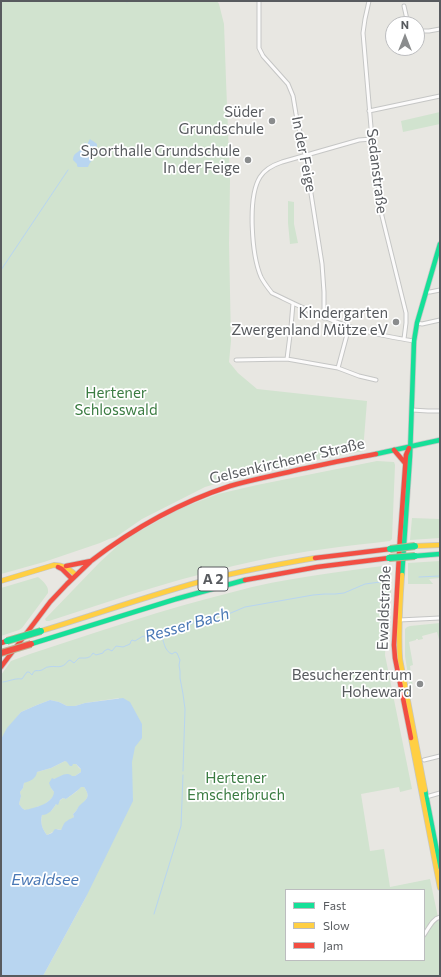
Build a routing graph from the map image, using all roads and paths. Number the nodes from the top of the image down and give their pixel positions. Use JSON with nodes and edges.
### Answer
{"nodes":[{"id":1,"x":258,"y":1,"type":"edge"},
{"id":2,"x":368,"y":1,"type":"edge"},
{"id":3,"x":404,"y":6,"type":"dead end"},
{"id":4,"x":406,"y":16,"type":"edge"},
{"id":5,"x":440,"y":29,"type":"edge"},
{"id":6,"x":425,"y":31,"type":"edge"},
{"id":7,"x":440,"y":96,"type":"edge"},
{"id":8,"x":370,"y":111,"type":"junction"},
{"id":9,"x":372,"y":139,"type":"junction"},
{"id":10,"x":305,"y":155,"type":"junction"},
{"id":11,"x":440,"y":244,"type":"edge"},
{"id":12,"x":440,"y":290,"type":"edge"},
{"id":13,"x":426,"y":292,"type":"junction"},
{"id":14,"x":293,"y":303,"type":"junction"},
{"id":15,"x":324,"y":318,"type":"junction"},
{"id":16,"x":440,"y":320,"type":"edge"},
{"id":17,"x":417,"y":323,"type":"junction"},
{"id":18,"x":349,"y":327,"type":"junction"},
{"id":19,"x":404,"y":339,"type":"junction"},
{"id":20,"x":414,"y":341,"type":"junction"},
{"id":21,"x":287,"y":359,"type":"junction"},
{"id":22,"x":236,"y":360,"type":"dead end"},
{"id":23,"x":338,"y":368,"type":"junction"},
{"id":24,"x":376,"y":380,"type":"dead end"},
{"id":25,"x":412,"y":410,"type":"junction"},
{"id":26,"x":440,"y":411,"type":"edge"},
{"id":27,"x":440,"y":440,"type":"edge"},
{"id":28,"x":410,"y":446,"type":"junction"},
{"id":29,"x":394,"y":450,"type":"junction"},
{"id":30,"x":405,"y":463,"type":"junction"},
{"id":31,"x":440,"y":545,"type":"edge"},
{"id":32,"x":440,"y":554,"type":"edge"},
{"id":33,"x":91,"y":561,"type":"junction"},
{"id":34,"x":51,"y":566,"type":"junction"},
{"id":35,"x":66,"y":566,"type":"junction"},
{"id":36,"x":74,"y":577,"type":"junction"},
{"id":37,"x":1,"y":580,"type":"edge"},
{"id":38,"x":440,"y":618,"type":"edge"},
{"id":39,"x":398,"y":620,"type":"junction"},
{"id":40,"x":4,"y":642,"type":"edge"},
{"id":41,"x":1,"y":653,"type":"edge"},
{"id":42,"x":1,"y":668,"type":"edge"},
{"id":43,"x":440,"y":756,"type":"edge"},
{"id":44,"x":424,"y":760,"type":"dead end"},
{"id":45,"x":440,"y":794,"type":"edge"},
{"id":46,"x":425,"y":798,"type":"junction"},
{"id":47,"x":440,"y":867,"type":"edge"},
{"id":48,"x":440,"y":888,"type":"edge"},
{"id":49,"x":440,"y":917,"type":"edge"},
{"id":50,"x":425,"y":934,"type":"edge"}],
"edges":[{"from":1,"to":10,"type":"street","name":"In der Feige"},
{"from":2,"to":8,"type":"street","name":"Sedanstraße"},
{"from":3,"to":4,"type":"street"},
{"from":5,"to":6,"type":"street"},
{"from":7,"to":8,"type":"street"},
{"from":8,"to":9,"type":"street","name":"Sedanstraße"},
{"from":9,"to":10,"type":"street"},
{"from":9,"to":19,"type":"street","name":"Sedanstraße"},
{"from":10,"to":14,"type":"street"},
{"from":10,"to":15,"type":"street","name":"In der Feige"},
{"from":11,"to":13,"type":"main road","name":"Ewaldstraße"},
{"from":12,"to":13,"type":"street"},
{"from":13,"to":17,"type":"main road","name":"Ewaldstraße"},
{"from":14,"to":15,"type":"street"},
{"from":14,"to":21,"type":"street"},
{"from":15,"to":18,"type":"street"},
{"from":16,"to":17,"type":"street"},
{"from":17,"to":20,"type":"main road","name":"Ewaldstraße"},
{"from":18,"to":19,"type":"street"},
{"from":18,"to":23,"type":"street"},
{"from":19,"to":20,"type":"street"},
{"from":20,"to":25,"type":"main road","name":"Ewaldstraße"},
{"from":21,"to":22,"type":"street"},
{"from":21,"to":23,"type":"street"},
{"from":23,"to":24,"type":"street"},
{"from":25,"to":26,"type":"street"},
{"from":25,"to":28,"type":"main road","name":"Ewaldstraße"},
{"from":27,"to":28,"type":"main road","name":"Gelsenkirchener Straße"},
{"from":28,"to":29,"type":"main road","name":"Gelsenkirchener Straße"},
{"from":28,"to":30,"type":"main road","name":"Ewaldstraße"},
{"from":28,"to":39,"type":"main road","name":"Ewaldstraße"},
{"from":29,"to":30,"type":"main road"},
{"from":29,"to":33,"type":"main road","name":"Gelsenkirchener Straße"},
{"from":30,"to":39,"type":"main road","name":"Ewaldstraße"},
{"from":31,"to":40,"type":"main road","number":"A 2","bridge":true},
{"from":32,"to":41,"type":"main road","number":"A 2","bridge":true},
{"from":33,"to":35,"type":"main road"},
{"from":33,"to":36,"type":"main road","name":"Gelsenkirchener Straße"},
{"from":34,"to":35,"type":"main road"},
{"from":34,"to":36,"type":"main road"},
{"from":34,"to":37,"type":"main road"},
{"from":35,"to":36,"type":"main road"},
{"from":36,"to":42,"type":"main road","name":"Gelsenkirchener Straße"},
{"from":38,"to":39,"type":"street"},
{"from":39,"to":46,"type":"main road","name":"Ewaldstraße"},
{"from":43,"to":44,"type":"street"},
{"from":45,"to":46,"type":"street"},
{"from":46,"to":47,"type":"main road","name":"Ewaldstraße"},
{"from":46,"to":48,"type":"main road","name":"Ewaldstraße"},
{"from":49,"to":50,"type":"street"}]}
